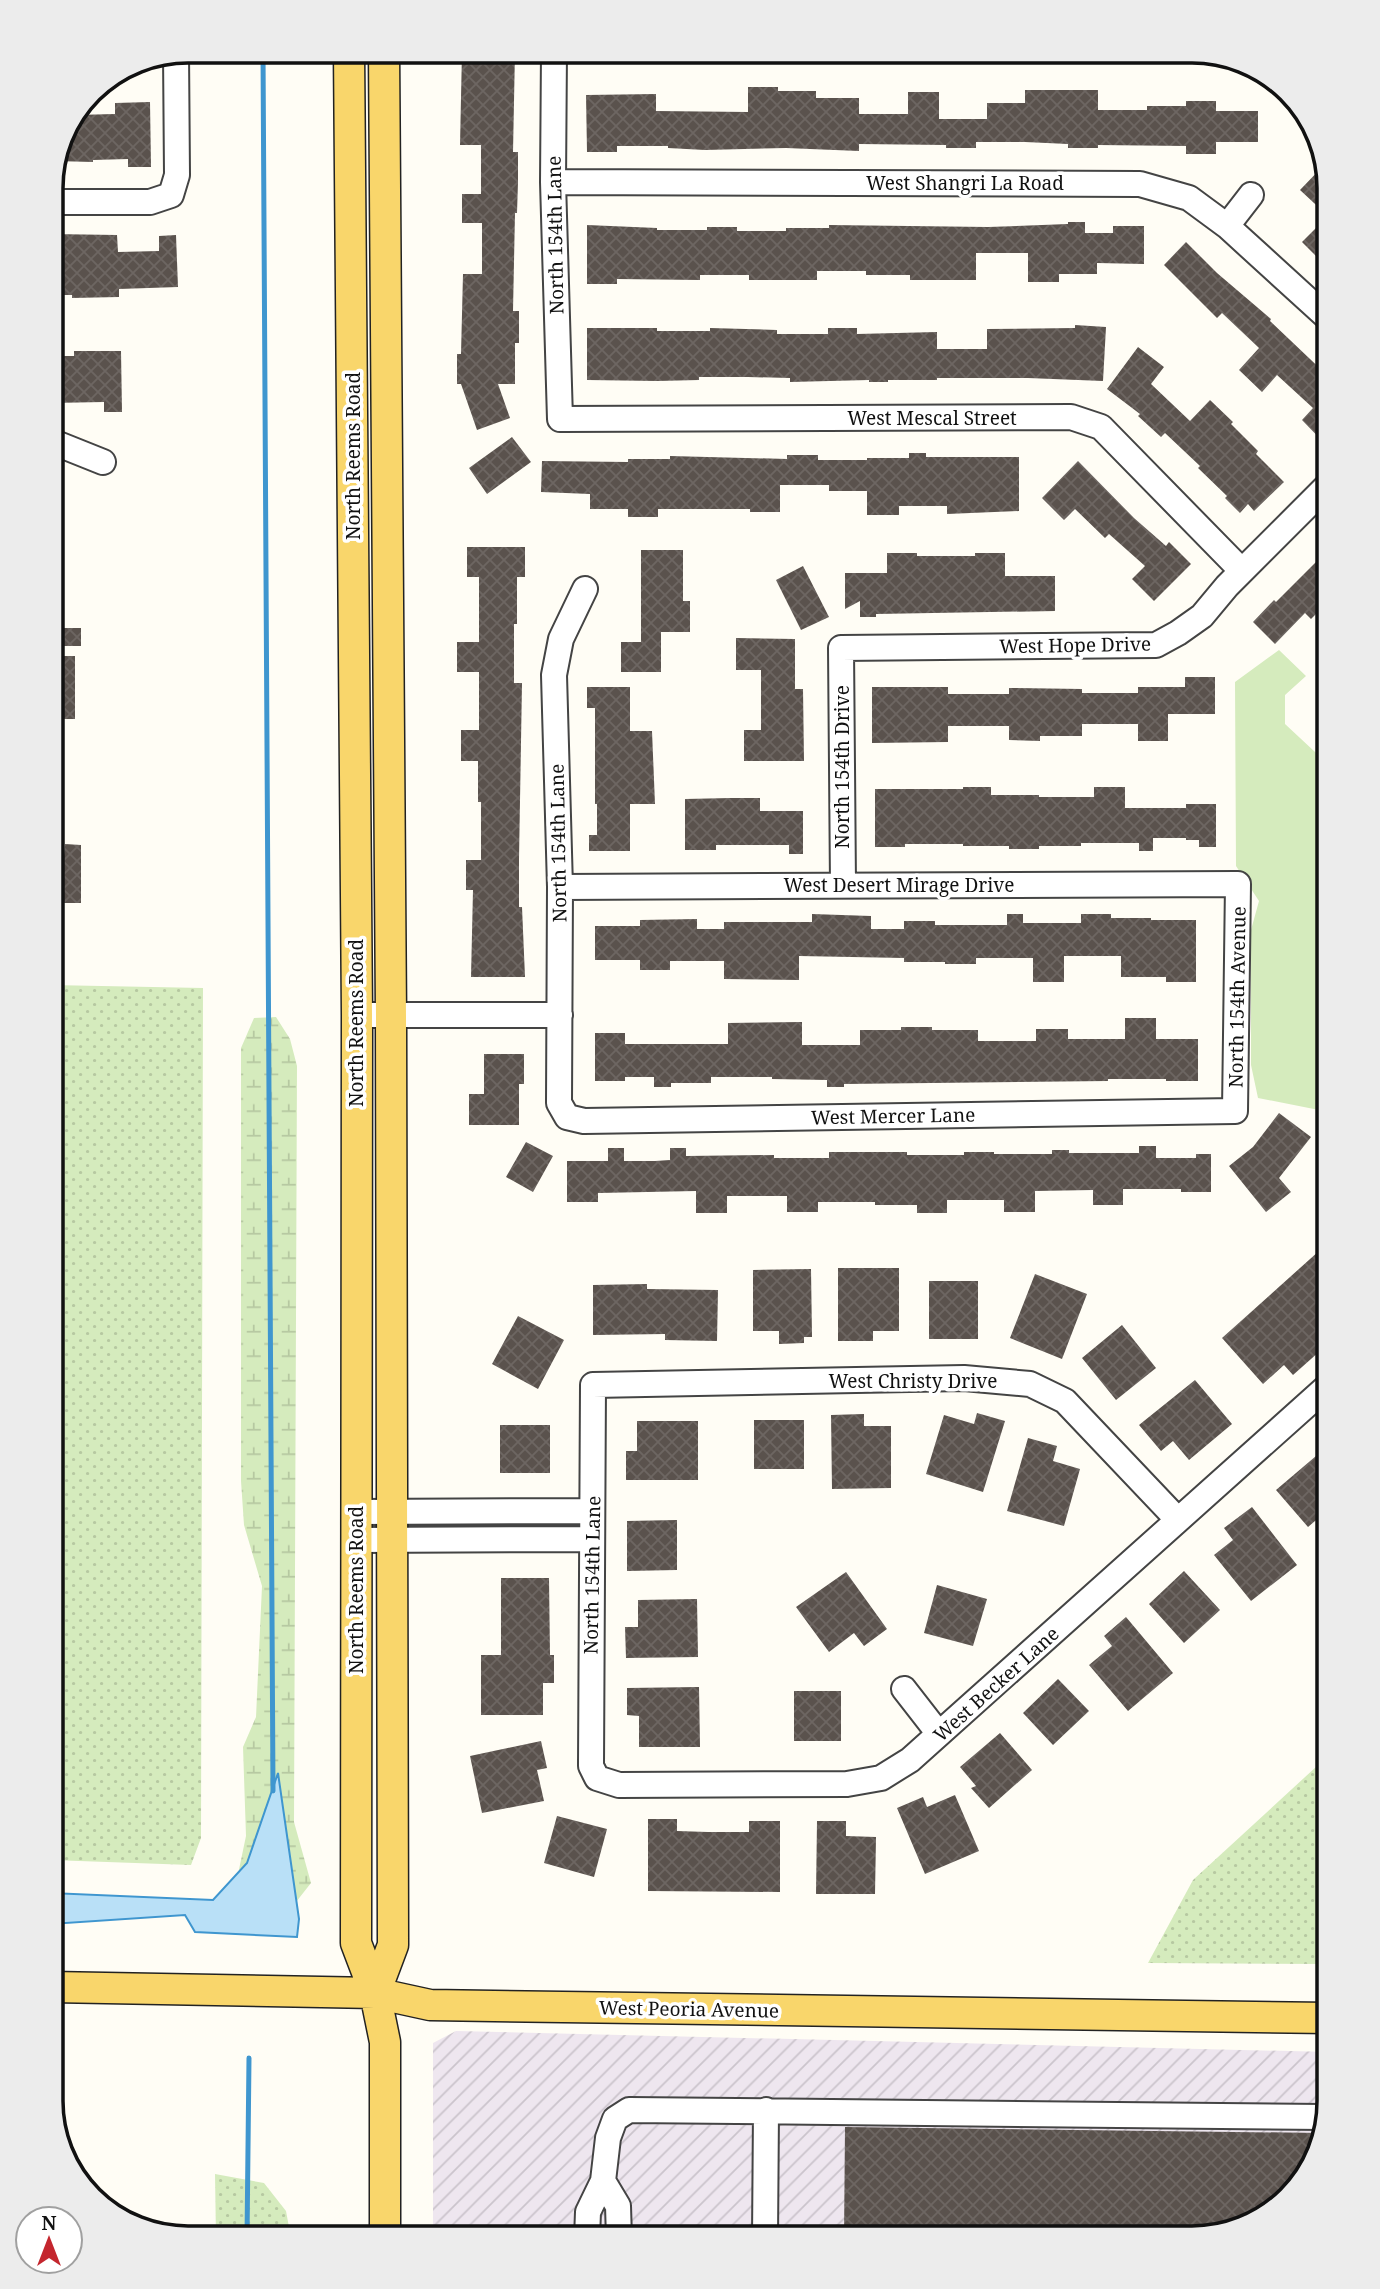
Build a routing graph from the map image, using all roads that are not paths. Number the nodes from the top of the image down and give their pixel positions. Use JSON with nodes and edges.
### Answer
{"nodes":[{"id":1,"x":349,"y":63,"type":"edge"},
{"id":2,"x":384,"y":63,"type":"edge"},
{"id":3,"x":554,"y":63,"type":"edge"},
{"id":4,"x":176,"y":64,"type":"edge"},
{"id":5,"x":553,"y":182,"type":"junction"},
{"id":6,"x":1251,"y":195,"type":"dead end"},
{"id":7,"x":63,"y":202,"type":"edge"},
{"id":8,"x":1227,"y":226,"type":"junction"},
{"id":9,"x":1317,"y":308,"type":"edge"},
{"id":10,"x":560,"y":419,"type":"joint"},
{"id":11,"x":63,"y":446,"type":"edge"},
{"id":12,"x":103,"y":461,"type":"dead end"},
{"id":13,"x":1317,"y":496,"type":"edge"},
{"id":14,"x":1242,"y":571,"type":"junction"},
{"id":15,"x":584,"y":589,"type":"dead end"},
{"id":16,"x":841,"y":649,"type":"joint"},
{"id":17,"x":1238,"y":884,"type":"joint"},
{"id":18,"x":843,"y":885,"type":"junction"},
{"id":19,"x":560,"y":887,"type":"junction"},
{"id":20,"x":357,"y":1015,"type":"junction"},
{"id":21,"x":561,"y":1015,"type":"junction"},
{"id":22,"x":391,"y":1016,"type":"junction"},
{"id":23,"x":559,"y":1102,"type":"joint"},
{"id":24,"x":1236,"y":1111,"type":"joint"},
{"id":25,"x":593,"y":1385,"type":"joint"},
{"id":26,"x":1317,"y":1396,"type":"edge"},
{"id":27,"x":490,"y":1511,"type":"junction"},
{"id":28,"x":592,"y":1511,"type":"junction"},
{"id":29,"x":1178,"y":1520,"type":"junction"},
{"id":30,"x":357,"y":1526,"type":"junction"},
{"id":31,"x":392,"y":1526,"type":"junction"},
{"id":32,"x":591,"y":1539,"type":"junction"},
{"id":33,"x":490,"y":1540,"type":"junction"},
{"id":34,"x":904,"y":1689,"type":"dead end"},
{"id":35,"x":939,"y":1734,"type":"junction"},
{"id":36,"x":591,"y":1766,"type":"joint"},
{"id":37,"x":63,"y":1987,"type":"edge"},
{"id":38,"x":375,"y":1993,"type":"junction"},
{"id":39,"x":1317,"y":2018,"type":"edge"},
{"id":40,"x":766,"y":2110,"type":"junction"},
{"id":41,"x":1316,"y":2117,"type":"edge"},
{"id":42,"x":603,"y":2181,"type":"junction"},
{"id":43,"x":385,"y":2226,"type":"edge"},
{"id":44,"x":587,"y":2226,"type":"edge"},
{"id":45,"x":619,"y":2226,"type":"edge"},
{"id":46,"x":765,"y":2226,"type":"edge"}],
"edges":[{"from":1,"to":20,"type":"main road","name":"North Reems Road"},
{"from":2,"to":22,"type":"main road","name":"North Reems Road"},
{"from":3,"to":5,"type":"street","name":"North 154th Lane"},
{"from":4,"to":7,"type":"street"},
{"from":5,"to":8,"type":"street","name":"West Shangri La Road"},
{"from":5,"to":10,"type":"street","name":"North 154th Lane"},
{"from":6,"to":8,"type":"street"},
{"from":8,"to":9,"type":"street","name":"West Shangri La Road"},
{"from":10,"to":14,"type":"street","name":"West Mescal Street"},
{"from":11,"to":12,"type":"street"},
{"from":13,"to":14,"type":"street","name":"West Hope Drive"},
{"from":14,"to":16,"type":"street","name":"West Hope Drive"},
{"from":15,"to":19,"type":"street","name":"North 154th Lane"},
{"from":16,"to":18,"type":"street","name":"North 154th Drive"},
{"from":17,"to":18,"type":"street","name":"West Desert Mirage Drive"},
{"from":17,"to":24,"type":"street","name":"North 154th Avenue"},
{"from":18,"to":19,"type":"street","name":"West Desert Mirage Drive"},
{"from":19,"to":21,"type":"street","name":"North 154th Lane"},
{"from":20,"to":22,"type":"street"},
{"from":20,"to":30,"type":"main road","name":"North Reems Road"},
{"from":21,"to":22,"type":"street"},
{"from":21,"to":23,"type":"street","name":"North 154th Lane"},
{"from":22,"to":31,"type":"main road","name":"North Reems Road"},
{"from":23,"to":24,"type":"street","name":"West Mercer Lane"},
{"from":25,"to":28,"type":"street","name":"North 154th Lane"},
{"from":25,"to":29,"type":"street","name":"West Christy Drive"},
{"from":26,"to":29,"type":"street","name":"West Becker Lane"},
{"from":27,"to":28,"type":"street"},
{"from":27,"to":31,"type":"street"},
{"from":27,"to":33,"type":"street"},
{"from":28,"to":32,"type":"street","name":"North 154th Lane"},
{"from":29,"to":35,"type":"street","name":"West Becker Lane"},
{"from":30,"to":31,"type":"street"},
{"from":30,"to":38,"type":"main road","name":"North Reems Road"},
{"from":31,"to":33,"type":"street"},
{"from":31,"to":38,"type":"main road","name":"North Reems Road"},
{"from":32,"to":33,"type":"street"},
{"from":32,"to":36,"type":"street","name":"North 154th Lane"},
{"from":34,"to":35,"type":"street"},
{"from":35,"to":36,"type":"street","name":"West Becker Lane"},
{"from":37,"to":38,"type":"main road","name":"West Peoria Avenue"},
{"from":38,"to":39,"type":"main road","name":"West Peoria Avenue"},
{"from":38,"to":43,"type":"main road","name":"North Reems Road"},
{"from":40,"to":41,"type":"street"},
{"from":40,"to":42,"type":"street"},
{"from":40,"to":46,"type":"street"},
{"from":42,"to":44,"type":"street"},
{"from":42,"to":45,"type":"street"}]}
